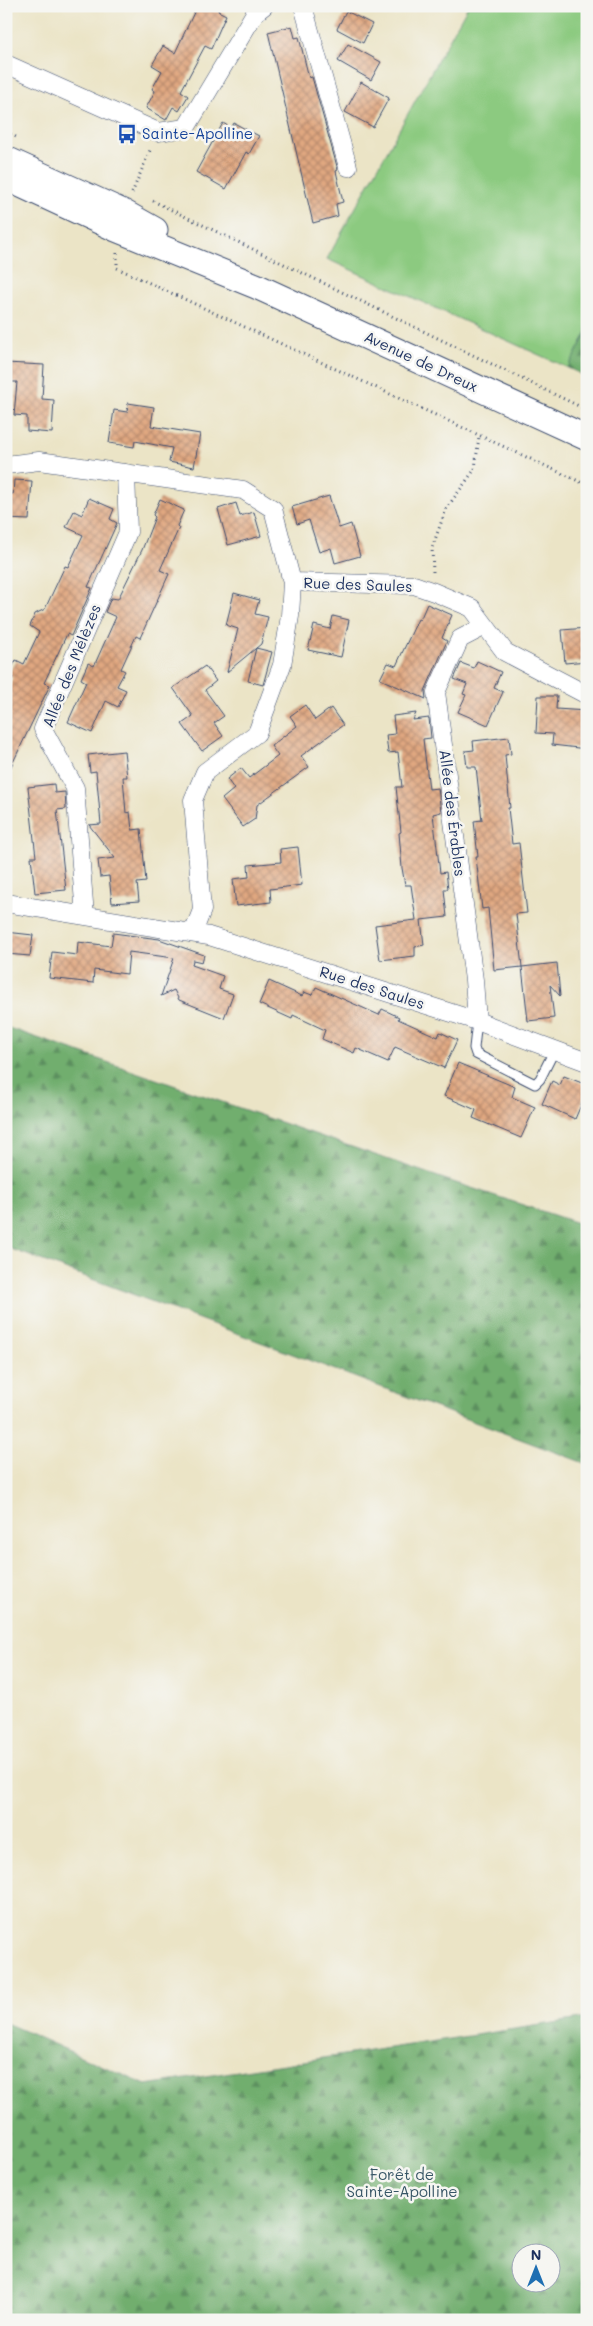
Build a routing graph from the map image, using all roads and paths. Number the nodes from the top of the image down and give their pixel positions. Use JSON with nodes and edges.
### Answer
{"nodes":[{"id":1,"x":264,"y":6,"type":"edge"},
{"id":2,"x":303,"y":6,"type":"edge"},
{"id":3,"x":6,"y":64,"type":"edge"},
{"id":4,"x":6,"y":132,"type":"edge"},
{"id":5,"x":24,"y":141,"type":"dead end"},
{"id":6,"x":6,"y":159,"type":"edge"},
{"id":7,"x":348,"y":167,"type":"dead end"},
{"id":8,"x":6,"y":178,"type":"edge"},
{"id":9,"x":124,"y":187,"type":"dead end"},
{"id":10,"x":141,"y":195,"type":"dead end"},
{"id":11,"x":150,"y":200,"type":"dead end"},
{"id":12,"x":117,"y":268,"type":"dead end"},
{"id":13,"x":256,"y":286,"type":"junction"},
{"id":14,"x":587,"y":410,"type":"edge"},
{"id":15,"x":479,"y":436,"type":"junction"},
{"id":16,"x":587,"y":438,"type":"edge"},
{"id":17,"x":6,"y":465,"type":"edge"},
{"id":18,"x":126,"y":474,"type":"junction"},
{"id":19,"x":587,"y":485,"type":"edge"},
{"id":20,"x":292,"y":582,"type":"junction"},
{"id":21,"x":434,"y":592,"type":"junction"},
{"id":22,"x":485,"y":626,"type":"junction"},
{"id":23,"x":587,"y":694,"type":"edge"},
{"id":24,"x":6,"y":903,"type":"edge"},
{"id":25,"x":86,"y":916,"type":"junction"},
{"id":26,"x":193,"y":932,"type":"junction"},
{"id":27,"x":477,"y":1021,"type":"junction"},
{"id":28,"x":554,"y":1051,"type":"junction"},
{"id":29,"x":587,"y":1062,"type":"edge"}],
"edges":[{"from":1,"to":3,"type":"street"},
{"from":2,"to":7,"type":"street"},
{"from":4,"to":5,"type":"path"},
{"from":6,"to":13,"type":"main road","name":"Avenue de Dreux"},
{"from":8,"to":13,"type":"main road","name":"Avenue de Dreux"},
{"from":9,"to":10,"type":"path"},
{"from":11,"to":14,"type":"path"},
{"from":12,"to":15,"type":"path"},
{"from":13,"to":16,"type":"main road","name":"Avenue de Dreux"},
{"from":15,"to":19,"type":"path"},
{"from":15,"to":21,"type":"path"},
{"from":17,"to":18,"type":"street","name":"Rue des Saules"},
{"from":18,"to":20,"type":"street","name":"Rue des Saules"},
{"from":18,"to":25,"type":"street","name":"Allée des Mélèzes"},
{"from":20,"to":21,"type":"street","name":"Rue des Saules"},
{"from":20,"to":26,"type":"street"},
{"from":21,"to":22,"type":"street","name":"Rue des Saules"},
{"from":22,"to":23,"type":"street","name":"Rue des Saules"},
{"from":22,"to":27,"type":"street","name":"Allée des Érables"},
{"from":24,"to":25,"type":"street","name":"Rue des Saules"},
{"from":25,"to":26,"type":"street","name":"Rue des Saules"},
{"from":26,"to":27,"type":"street","name":"Rue des Saules"},
{"from":27,"to":28,"type":"street","name":"Rue des Saules"},
{"from":27,"to":28,"type":"lane"},
{"from":28,"to":29,"type":"street","name":"Rue des Saules"}]}
